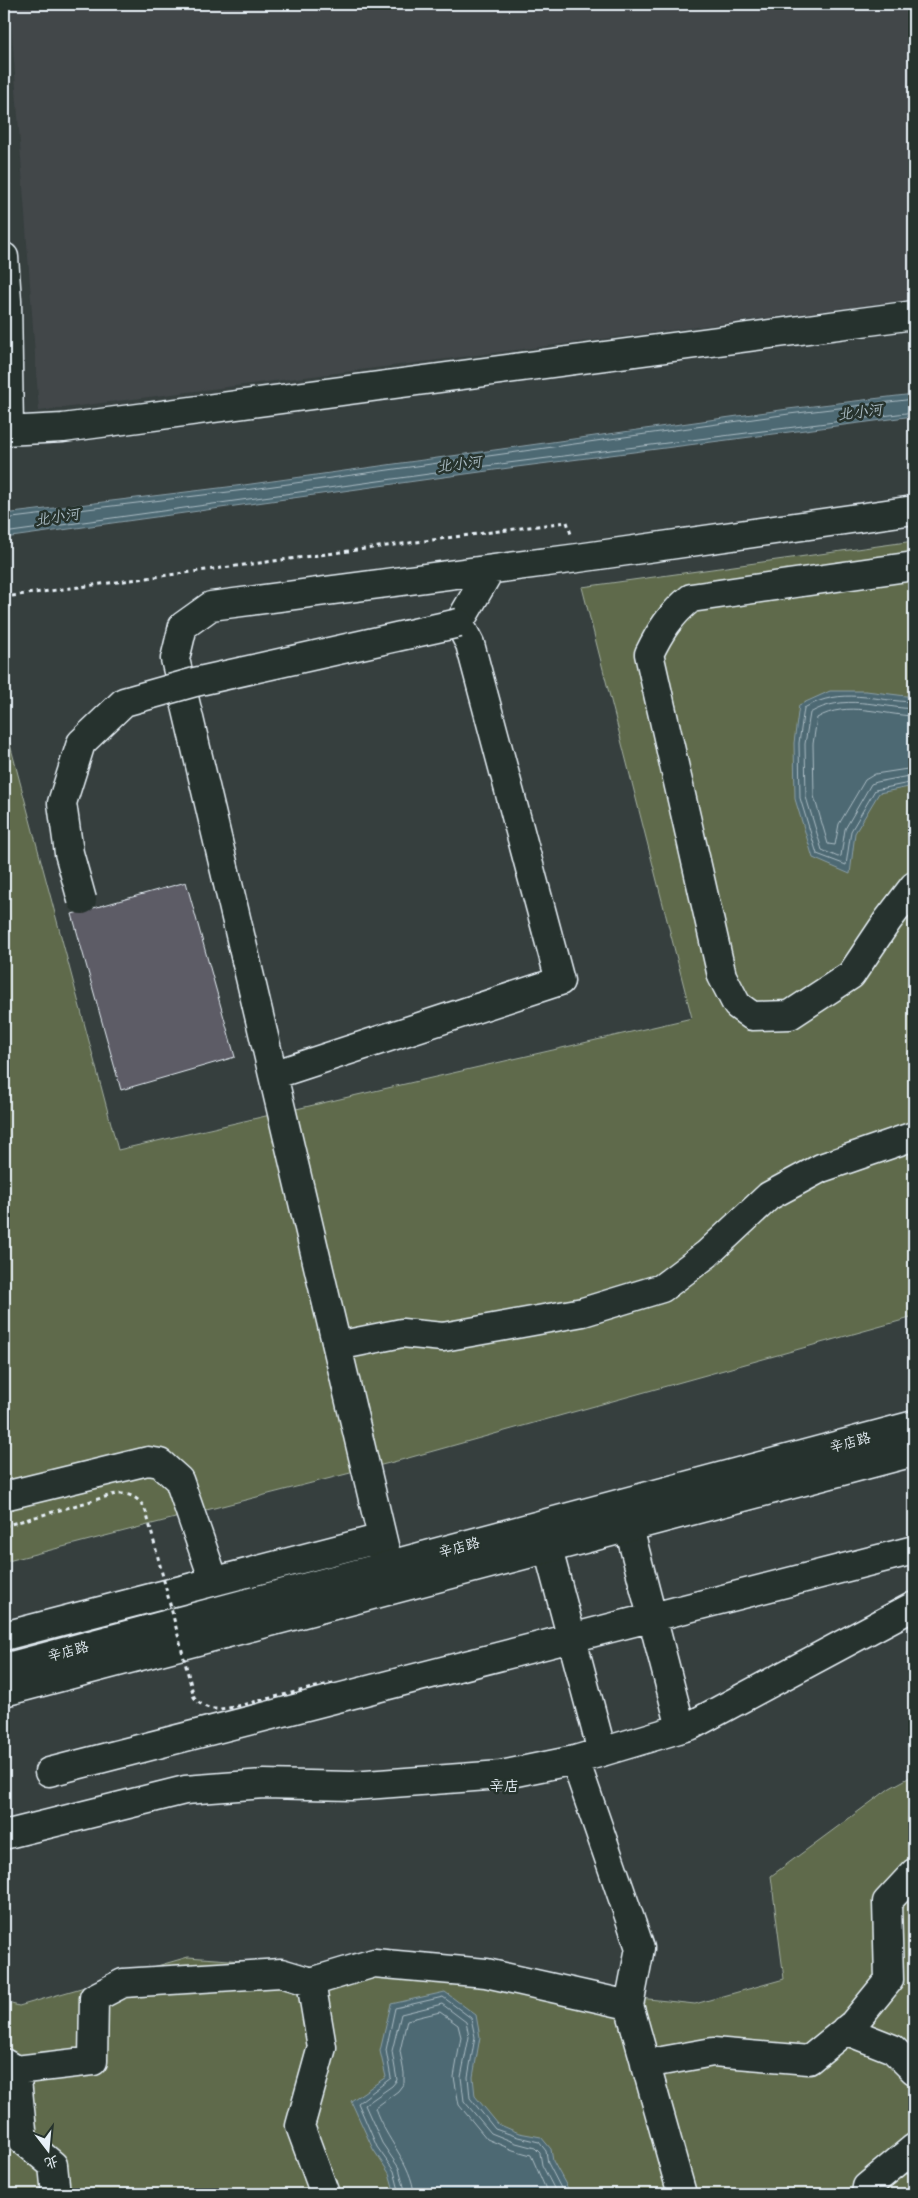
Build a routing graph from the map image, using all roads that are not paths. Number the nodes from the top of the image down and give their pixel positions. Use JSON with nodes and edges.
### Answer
{"nodes":[{"id":1,"x":4,"y":257,"type":"edge"},
{"id":2,"x":914,"y":316,"type":"edge"},
{"id":3,"x":6,"y":430,"type":"edge"},
{"id":4,"x":914,"y":510,"type":"edge"},
{"id":5,"x":914,"y":566,"type":"edge"},
{"id":6,"x":490,"y":570,"type":"junction"},
{"id":7,"x":459,"y":623,"type":"junction"},
{"id":8,"x":914,"y":886,"type":"edge"},
{"id":9,"x":82,"y":900,"type":"dead end"},
{"id":10,"x":273,"y":1075,"type":"junction"},
{"id":11,"x":912,"y":1135,"type":"edge"},
{"id":12,"x":337,"y":1346,"type":"junction"},
{"id":13,"x":914,"y":1424,"type":"edge"},
{"id":14,"x":914,"y":1452,"type":"edge"},
{"id":15,"x":4,"y":1496,"type":"edge"},
{"id":16,"x":629,"y":1528,"type":"junction"},
{"id":17,"x":382,"y":1538,"type":"junction"},
{"id":18,"x":548,"y":1549,"type":"junction"},
{"id":19,"x":914,"y":1550,"type":"edge"},
{"id":20,"x":391,"y":1578,"type":"junction"},
{"id":21,"x":214,"y":1581,"type":"junction"},
{"id":22,"x":914,"y":1606,"type":"edge"},
{"id":23,"x":653,"y":1617,"type":"junction"},
{"id":24,"x":4,"y":1636,"type":"edge"},
{"id":25,"x":571,"y":1638,"type":"junction"},
{"id":26,"x":4,"y":1668,"type":"edge"},
{"id":27,"x":4,"y":1692,"type":"edge"},
{"id":28,"x":681,"y":1728,"type":"junction"},
{"id":29,"x":602,"y":1752,"type":"junction"},
{"id":30,"x":575,"y":1760,"type":"junction"},
{"id":31,"x":49,"y":1772,"type":"dead end"},
{"id":32,"x":4,"y":1835,"type":"edge"},
{"id":33,"x":914,"y":1874,"type":"edge"},
{"id":34,"x":311,"y":1982,"type":"junction"},
{"id":35,"x":629,"y":2005,"type":"junction"},
{"id":36,"x":845,"y":2030,"type":"junction"},
{"id":37,"x":644,"y":2064,"type":"junction"},
{"id":38,"x":10,"y":2066,"type":"edge"},
{"id":39,"x":914,"y":2070,"type":"edge"},
{"id":40,"x":914,"y":2148,"type":"edge"},
{"id":41,"x":56,"y":2194,"type":"edge"},
{"id":42,"x":325,"y":2194,"type":"edge"},
{"id":43,"x":682,"y":2194,"type":"edge"},
{"id":44,"x":866,"y":2194,"type":"edge"}],
"edges":[{"from":1,"to":3,"type":"street"},
{"from":2,"to":3,"type":"street"},
{"from":4,"to":6,"type":"street"},
{"from":5,"to":8,"type":"street"},
{"from":6,"to":7,"type":"street"},
{"from":6,"to":10,"type":"street"},
{"from":7,"to":9,"type":"street","bridge":true},
{"from":7,"to":10,"type":"street"},
{"from":10,"to":12,"type":"street"},
{"from":11,"to":12,"type":"street"},
{"from":12,"to":17,"type":"street"},
{"from":13,"to":20,"type":"street","name":"辛店路"},
{"from":14,"to":16,"type":"street","name":"辛店路"},
{"from":15,"to":21,"type":"street"},
{"from":16,"to":18,"type":"street","name":"辛店路"},
{"from":16,"to":23,"type":"street"},
{"from":17,"to":20,"type":"street"},
{"from":17,"to":21,"type":"street"},
{"from":18,"to":20,"type":"street","name":"辛店路"},
{"from":18,"to":25,"type":"street"},
{"from":19,"to":23,"type":"street"},
{"from":20,"to":26,"type":"street","name":"辛店路"},
{"from":20,"to":27,"type":"street","name":"辛店路"},
{"from":21,"to":24,"type":"street"},
{"from":22,"to":28,"type":"street"},
{"from":23,"to":25,"type":"street"},
{"from":23,"to":28,"type":"street"},
{"from":25,"to":29,"type":"street"},
{"from":25,"to":31,"type":"street"},
{"from":28,"to":29,"type":"street"},
{"from":29,"to":30,"type":"street"},
{"from":30,"to":32,"type":"street"},
{"from":30,"to":35,"type":"street"},
{"from":33,"to":36,"type":"street"},
{"from":34,"to":35,"type":"street"},
{"from":34,"to":38,"type":"street"},
{"from":34,"to":42,"type":"street"},
{"from":35,"to":37,"type":"street"},
{"from":36,"to":37,"type":"street"},
{"from":36,"to":39,"type":"street"},
{"from":37,"to":43,"type":"street"},
{"from":38,"to":41,"type":"street"},
{"from":40,"to":44,"type":"street"}]}
